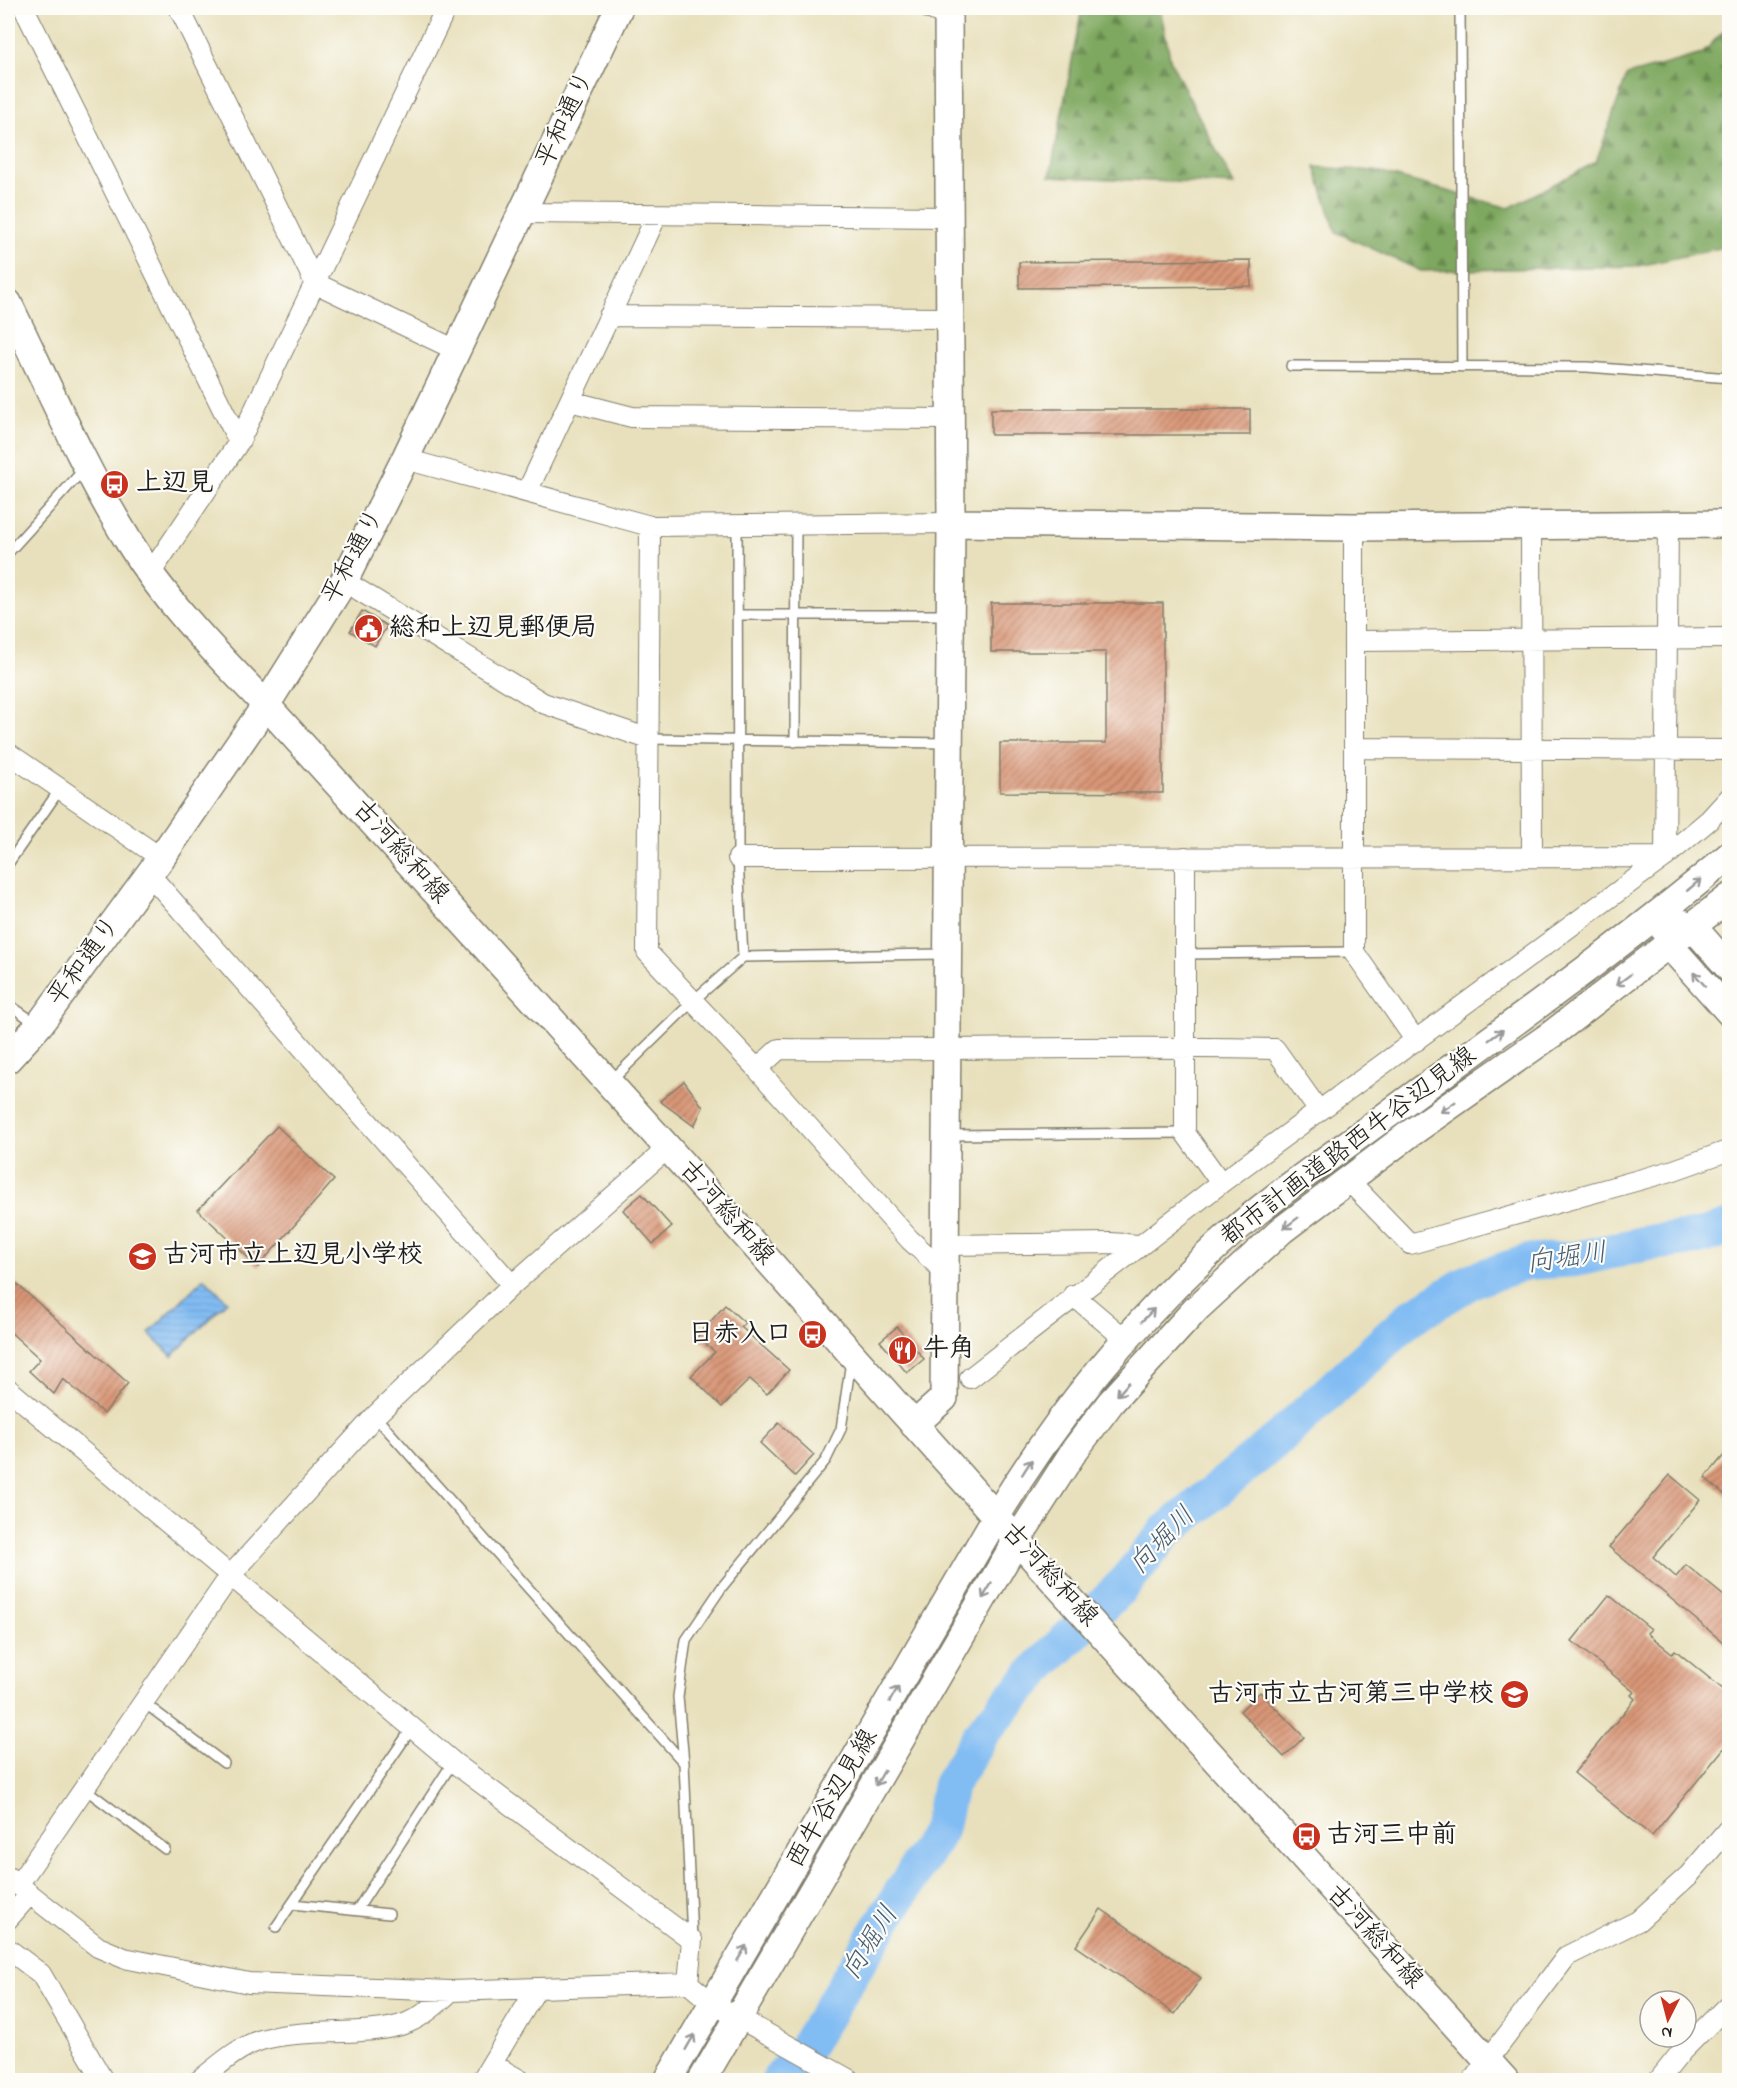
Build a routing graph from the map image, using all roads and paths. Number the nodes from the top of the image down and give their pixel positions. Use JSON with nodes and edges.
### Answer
{"nodes":[{"id":1,"x":24,"y":8,"type":"edge"},
{"id":2,"x":179,"y":8,"type":"edge"},
{"id":3,"x":446,"y":8,"type":"edge"},
{"id":4,"x":619,"y":8,"type":"edge"},
{"id":5,"x":1460,"y":8,"type":"edge"},
{"id":6,"x":941,"y":11,"type":"edge"},
{"id":7,"x":521,"y":213,"type":"junction"},
{"id":8,"x":657,"y":215,"type":"junction"},
{"id":9,"x":948,"y":217,"type":"junction"},
{"id":10,"x":315,"y":283,"type":"junction"},
{"id":11,"x":609,"y":316,"type":"junction"},
{"id":12,"x":10,"y":318,"type":"edge"},
{"id":13,"x":949,"y":318,"type":"junction"},
{"id":14,"x":456,"y":350,"type":"junction"},
{"id":15,"x":1291,"y":366,"type":"dead end"},
{"id":16,"x":1462,"y":367,"type":"junction"},
{"id":17,"x":1730,"y":378,"type":"edge"},
{"id":18,"x":570,"y":401,"type":"junction"},
{"id":19,"x":949,"y":419,"type":"junction"},
{"id":20,"x":239,"y":442,"type":"junction"},
{"id":21,"x":405,"y":459,"type":"junction"},
{"id":22,"x":87,"y":466,"type":"junction"},
{"id":23,"x":527,"y":492,"type":"junction"},
{"id":24,"x":951,"y":523,"type":"junction"},
{"id":25,"x":796,"y":524,"type":"junction"},
{"id":26,"x":1668,"y":524,"type":"junction"},
{"id":27,"x":1730,"y":524,"type":"edge"},
{"id":28,"x":736,"y":525,"type":"junction"},
{"id":29,"x":1531,"y":525,"type":"junction"},
{"id":30,"x":650,"y":526,"type":"junction"},
{"id":31,"x":1354,"y":527,"type":"junction"},
{"id":32,"x":8,"y":553,"type":"edge"},
{"id":33,"x":150,"y":574,"type":"junction"},
{"id":34,"x":344,"y":581,"type":"junction"},
{"id":35,"x":795,"y":614,"type":"junction"},
{"id":36,"x":737,"y":615,"type":"junction"},
{"id":37,"x":951,"y":615,"type":"junction"},
{"id":38,"x":1667,"y":638,"type":"junction"},
{"id":39,"x":1730,"y":638,"type":"edge"},
{"id":40,"x":1531,"y":639,"type":"junction"},
{"id":41,"x":1355,"y":640,"type":"junction"},
{"id":42,"x":266,"y":705,"type":"junction"},
{"id":43,"x":649,"y":739,"type":"junction"},
{"id":44,"x":738,"y":741,"type":"junction"},
{"id":45,"x":795,"y":742,"type":"junction"},
{"id":46,"x":950,"y":743,"type":"junction"},
{"id":47,"x":1355,"y":748,"type":"junction"},
{"id":48,"x":1531,"y":749,"type":"junction"},
{"id":49,"x":1666,"y":750,"type":"junction"},
{"id":50,"x":1730,"y":750,"type":"edge"},
{"id":51,"x":8,"y":753,"type":"edge"},
{"id":52,"x":60,"y":789,"type":"junction"},
{"id":53,"x":1730,"y":797,"type":"edge"},
{"id":54,"x":1730,"y":855,"type":"edge"},
{"id":55,"x":1185,"y":857,"type":"junction"},
{"id":56,"x":1354,"y":857,"type":"junction"},
{"id":57,"x":1532,"y":857,"type":"junction"},
{"id":58,"x":1665,"y":857,"type":"junction"},
{"id":59,"x":738,"y":858,"type":"junction"},
{"id":60,"x":948,"y":858,"type":"junction"},
{"id":61,"x":8,"y":864,"type":"edge"},
{"id":62,"x":155,"y":866,"type":"junction"},
{"id":63,"x":1730,"y":897,"type":"edge"},
{"id":64,"x":1659,"y":914,"type":"junction"},
{"id":65,"x":1693,"y":927,"type":"junction"},
{"id":66,"x":1670,"y":945,"type":"junction"},
{"id":67,"x":1354,"y":952,"type":"junction"},
{"id":68,"x":947,"y":954,"type":"junction"},
{"id":69,"x":1185,"y":954,"type":"junction"},
{"id":70,"x":743,"y":957,"type":"junction"},
{"id":71,"x":1730,"y":969,"type":"edge"},
{"id":72,"x":694,"y":1000,"type":"junction"},
{"id":73,"x":8,"y":1004,"type":"edge"},
{"id":74,"x":1730,"y":1013,"type":"edge"},
{"id":75,"x":39,"y":1025,"type":"junction"},
{"id":76,"x":1416,"y":1041,"type":"junction"},
{"id":77,"x":1184,"y":1047,"type":"junction"},
{"id":78,"x":946,"y":1051,"type":"junction"},
{"id":79,"x":8,"y":1059,"type":"edge"},
{"id":80,"x":757,"y":1069,"type":"junction"},
{"id":81,"x":610,"y":1083,"type":"junction"},
{"id":82,"x":1319,"y":1111,"type":"junction"},
{"id":83,"x":1185,"y":1133,"type":"junction"},
{"id":84,"x":946,"y":1135,"type":"junction"},
{"id":85,"x":668,"y":1148,"type":"junction"},
{"id":86,"x":1730,"y":1150,"type":"edge"},
{"id":87,"x":1348,"y":1180,"type":"junction"},
{"id":88,"x":1221,"y":1183,"type":"junction"},
{"id":89,"x":1138,"y":1245,"type":"junction"},
{"id":90,"x":944,"y":1258,"type":"junction"},
{"id":91,"x":512,"y":1285,"type":"junction"},
{"id":92,"x":1073,"y":1295,"type":"junction"},
{"id":93,"x":1125,"y":1339,"type":"junction"},
{"id":94,"x":852,"y":1356,"type":"junction"},
{"id":95,"x":970,"y":1378,"type":"dead end"},
{"id":96,"x":8,"y":1389,"type":"edge"},
{"id":97,"x":375,"y":1416,"type":"junction"},
{"id":98,"x":914,"y":1425,"type":"junction"},
{"id":99,"x":996,"y":1517,"type":"junction"},
{"id":100,"x":1017,"y":1540,"type":"junction"},
{"id":101,"x":230,"y":1576,"type":"junction"},
{"id":102,"x":143,"y":1702,"type":"junction"},
{"id":103,"x":412,"y":1728,"type":"junction"},
{"id":104,"x":453,"y":1762,"type":"junction"},
{"id":105,"x":224,"y":1763,"type":"dead end"},
{"id":106,"x":684,"y":1763,"type":"junction"},
{"id":107,"x":84,"y":1788,"type":"junction"},
{"id":108,"x":1730,"y":1827,"type":"edge"},
{"id":109,"x":165,"y":1849,"type":"dead end"},
{"id":110,"x":19,"y":1885,"type":"edge"},
{"id":111,"x":292,"y":1904,"type":"junction"},
{"id":112,"x":357,"y":1910,"type":"junction"},
{"id":113,"x":389,"y":1914,"type":"dead end"},
{"id":114,"x":8,"y":1919,"type":"edge"},
{"id":115,"x":276,"y":1927,"type":"dead end"},
{"id":116,"x":692,"y":1940,"type":"junction"},
{"id":117,"x":8,"y":1949,"type":"edge"},
{"id":118,"x":688,"y":1983,"type":"junction"},
{"id":119,"x":537,"y":1988,"type":"junction"},
{"id":120,"x":451,"y":1991,"type":"junction"},
{"id":121,"x":712,"y":2003,"type":"junction"},
{"id":122,"x":1730,"y":2003,"type":"edge"},
{"id":123,"x":738,"y":2018,"type":"junction"},
{"id":124,"x":1480,"y":2070,"type":"edge"},
{"id":125,"x":487,"y":2072,"type":"edge"},
{"id":126,"x":103,"y":2080,"type":"edge"},
{"id":127,"x":200,"y":2080,"type":"edge"},
{"id":128,"x":520,"y":2080,"type":"edge"},
{"id":129,"x":668,"y":2080,"type":"edge"},
{"id":130,"x":702,"y":2080,"type":"edge"},
{"id":131,"x":850,"y":2080,"type":"edge"},
{"id":132,"x":1505,"y":2080,"type":"edge"},
{"id":133,"x":1659,"y":2080,"type":"edge"}],
"edges":[{"from":1,"to":20,"type":"street"},
{"from":2,"to":10,"type":"street"},
{"from":3,"to":10,"type":"street"},
{"from":4,"to":7,"type":"street","name":"平和通り"},
{"from":5,"to":16,"type":"lane"},
{"from":6,"to":9,"type":"street"},
{"from":7,"to":8,"type":"street"},
{"from":7,"to":14,"type":"street","name":"平和通り"},
{"from":8,"to":9,"type":"street"},
{"from":8,"to":11,"type":"street"},
{"from":9,"to":13,"type":"street"},
{"from":10,"to":14,"type":"street"},
{"from":10,"to":20,"type":"street"},
{"from":11,"to":13,"type":"street"},
{"from":11,"to":18,"type":"street"},
{"from":12,"to":22,"type":"street","name":"古河総和線"},
{"from":13,"to":19,"type":"street"},
{"from":14,"to":21,"type":"street","name":"平和通り"},
{"from":15,"to":16,"type":"lane"},
{"from":16,"to":17,"type":"lane"},
{"from":18,"to":19,"type":"street"},
{"from":18,"to":23,"type":"street"},
{"from":19,"to":24,"type":"street"},
{"from":20,"to":33,"type":"street"},
{"from":21,"to":23,"type":"street"},
{"from":21,"to":34,"type":"street","name":"平和通り"},
{"from":22,"to":32,"type":"lane"},
{"from":22,"to":33,"type":"street","name":"古河総和線"},
{"from":23,"to":30,"type":"street"},
{"from":24,"to":25,"type":"street"},
{"from":24,"to":31,"type":"street"},
{"from":24,"to":37,"type":"street"},
{"from":25,"to":28,"type":"street"},
{"from":25,"to":35,"type":"lane"},
{"from":26,"to":27,"type":"street"},
{"from":26,"to":29,"type":"street"},
{"from":26,"to":38,"type":"street"},
{"from":28,"to":30,"type":"street"},
{"from":28,"to":36,"type":"lane"},
{"from":29,"to":31,"type":"street"},
{"from":29,"to":40,"type":"street"},
{"from":30,"to":43,"type":"street"},
{"from":31,"to":41,"type":"street"},
{"from":33,"to":42,"type":"street","name":"古河総和線"},
{"from":34,"to":42,"type":"street","name":"平和通り"},
{"from":34,"to":43,"type":"street"},
{"from":35,"to":36,"type":"lane"},
{"from":35,"to":37,"type":"lane"},
{"from":35,"to":45,"type":"lane"},
{"from":36,"to":44,"type":"lane"},
{"from":37,"to":46,"type":"street"},
{"from":38,"to":39,"type":"street"},
{"from":38,"to":40,"type":"street"},
{"from":38,"to":49,"type":"street"},
{"from":40,"to":41,"type":"street"},
{"from":40,"to":48,"type":"street"},
{"from":41,"to":47,"type":"street"},
{"from":42,"to":62,"type":"street","name":"平和通り"},
{"from":42,"to":81,"type":"street","name":"古河総和線"},
{"from":43,"to":44,"type":"lane"},
{"from":43,"to":72,"type":"street"},
{"from":44,"to":45,"type":"lane"},
{"from":44,"to":59,"type":"lane"},
{"from":45,"to":46,"type":"lane"},
{"from":46,"to":60,"type":"street"},
{"from":47,"to":48,"type":"street"},
{"from":47,"to":56,"type":"street"},
{"from":48,"to":49,"type":"street"},
{"from":48,"to":57,"type":"street"},
{"from":49,"to":50,"type":"street"},
{"from":49,"to":58,"type":"street"},
{"from":51,"to":52,"type":"street"},
{"from":52,"to":61,"type":"lane"},
{"from":52,"to":62,"type":"street"},
{"from":53,"to":58,"type":"street"},
{"from":64,"to":54,"type":"street","name":"都市計画道路西牛谷辺見線","one_way":true},
{"from":55,"to":56,"type":"street"},
{"from":55,"to":60,"type":"street"},
{"from":55,"to":69,"type":"street"},
{"from":56,"to":57,"type":"street"},
{"from":56,"to":67,"type":"street"},
{"from":57,"to":58,"type":"street"},
{"from":58,"to":76,"type":"street"},
{"from":59,"to":60,"type":"street"},
{"from":59,"to":70,"type":"lane"},
{"from":60,"to":68,"type":"street"},
{"from":62,"to":75,"type":"street","name":"平和通り"},
{"from":62,"to":91,"type":"street"},
{"from":63,"to":65,"type":"street","name":"都市計画道路西牛谷辺見線"},
{"from":64,"to":65,"type":"street"},
{"from":64,"to":66,"type":"street"},
{"from":93,"to":64,"type":"street","name":"都市計画道路西牛谷辺見線","one_way":true},
{"from":65,"to":66,"type":"street","name":"都市計画道路西牛谷辺見線"},
{"from":65,"to":71,"type":"street"},
{"from":74,"to":66,"type":"street","one_way":true},
{"from":66,"to":87,"type":"street","name":"都市計画道路西牛谷辺見線","one_way":true},
{"from":67,"to":69,"type":"lane"},
{"from":67,"to":76,"type":"street"},
{"from":68,"to":70,"type":"lane"},
{"from":68,"to":78,"type":"street"},
{"from":69,"to":77,"type":"street"},
{"from":70,"to":72,"type":"lane"},
{"from":72,"to":80,"type":"street"},
{"from":72,"to":81,"type":"lane"},
{"from":73,"to":75,"type":"lane"},
{"from":75,"to":79,"type":"street","name":"平和通り"},
{"from":76,"to":82,"type":"street"},
{"from":77,"to":78,"type":"street"},
{"from":77,"to":82,"type":"street"},
{"from":77,"to":83,"type":"street"},
{"from":78,"to":80,"type":"street"},
{"from":78,"to":84,"type":"street"},
{"from":80,"to":90,"type":"street"},
{"from":81,"to":85,"type":"street","name":"古河総和線"},
{"from":82,"to":88,"type":"street"},
{"from":83,"to":84,"type":"lane"},
{"from":83,"to":88,"type":"street"},
{"from":84,"to":90,"type":"street"},
{"from":85,"to":91,"type":"street"},
{"from":85,"to":94,"type":"street","name":"古河総和線"},
{"from":86,"to":87,"type":"street"},
{"from":87,"to":100,"type":"street","name":"都市計画道路西牛谷辺見線","one_way":true},
{"from":88,"to":89,"type":"street"},
{"from":89,"to":90,"type":"street"},
{"from":89,"to":92,"type":"street"},
{"from":90,"to":98,"type":"street"},
{"from":91,"to":97,"type":"street"},
{"from":92,"to":93,"type":"street"},
{"from":92,"to":95,"type":"street"},
{"from":99,"to":93,"type":"street","name":"都市計画道路西牛谷辺見線","one_way":true},
{"from":94,"to":98,"type":"street","name":"古河総和線"},
{"from":94,"to":106,"type":"lane"},
{"from":96,"to":101,"type":"street"},
{"from":97,"to":101,"type":"street"},
{"from":97,"to":106,"type":"lane"},
{"from":98,"to":99,"type":"street","name":"古河総和線"},
{"from":99,"to":100,"type":"street","name":"古河総和線"},
{"from":121,"to":99,"type":"street","name":"西牛谷辺見線","one_way":true},
{"from":100,"to":123,"type":"street","name":"西牛谷辺見線","one_way":true},
{"from":100,"to":124,"type":"street","name":"古河総和線"},
{"from":101,"to":102,"type":"street"},
{"from":101,"to":103,"type":"street"},
{"from":102,"to":105,"type":"lane"},
{"from":102,"to":107,"type":"street"},
{"from":103,"to":104,"type":"street"},
{"from":103,"to":111,"type":"lane"},
{"from":104,"to":112,"type":"lane"},
{"from":104,"to":116,"type":"street"},
{"from":106,"to":116,"type":"lane"},
{"from":107,"to":109,"type":"lane"},
{"from":107,"to":110,"type":"street"},
{"from":108,"to":124,"type":"street"},
{"from":110,"to":114,"type":"street"},
{"from":110,"to":120,"type":"street"},
{"from":111,"to":112,"type":"lane"},
{"from":111,"to":115,"type":"lane"},
{"from":112,"to":113,"type":"lane"},
{"from":116,"to":118,"type":"street"},
{"from":117,"to":126,"type":"street"},
{"from":118,"to":119,"type":"street"},
{"from":118,"to":121,"type":"street"},
{"from":119,"to":120,"type":"street"},
{"from":119,"to":125,"type":"street"},
{"from":120,"to":127,"type":"street"},
{"from":121,"to":123,"type":"street"},
{"from":129,"to":121,"type":"street","name":"西牛谷辺見線","one_way":true},
{"from":122,"to":133,"type":"street"},
{"from":123,"to":130,"type":"street","name":"西牛谷辺見線"},
{"from":123,"to":131,"type":"street"},
{"from":124,"to":132,"type":"street","name":"古河総和線"},
{"from":125,"to":128,"type":"street"}]}
